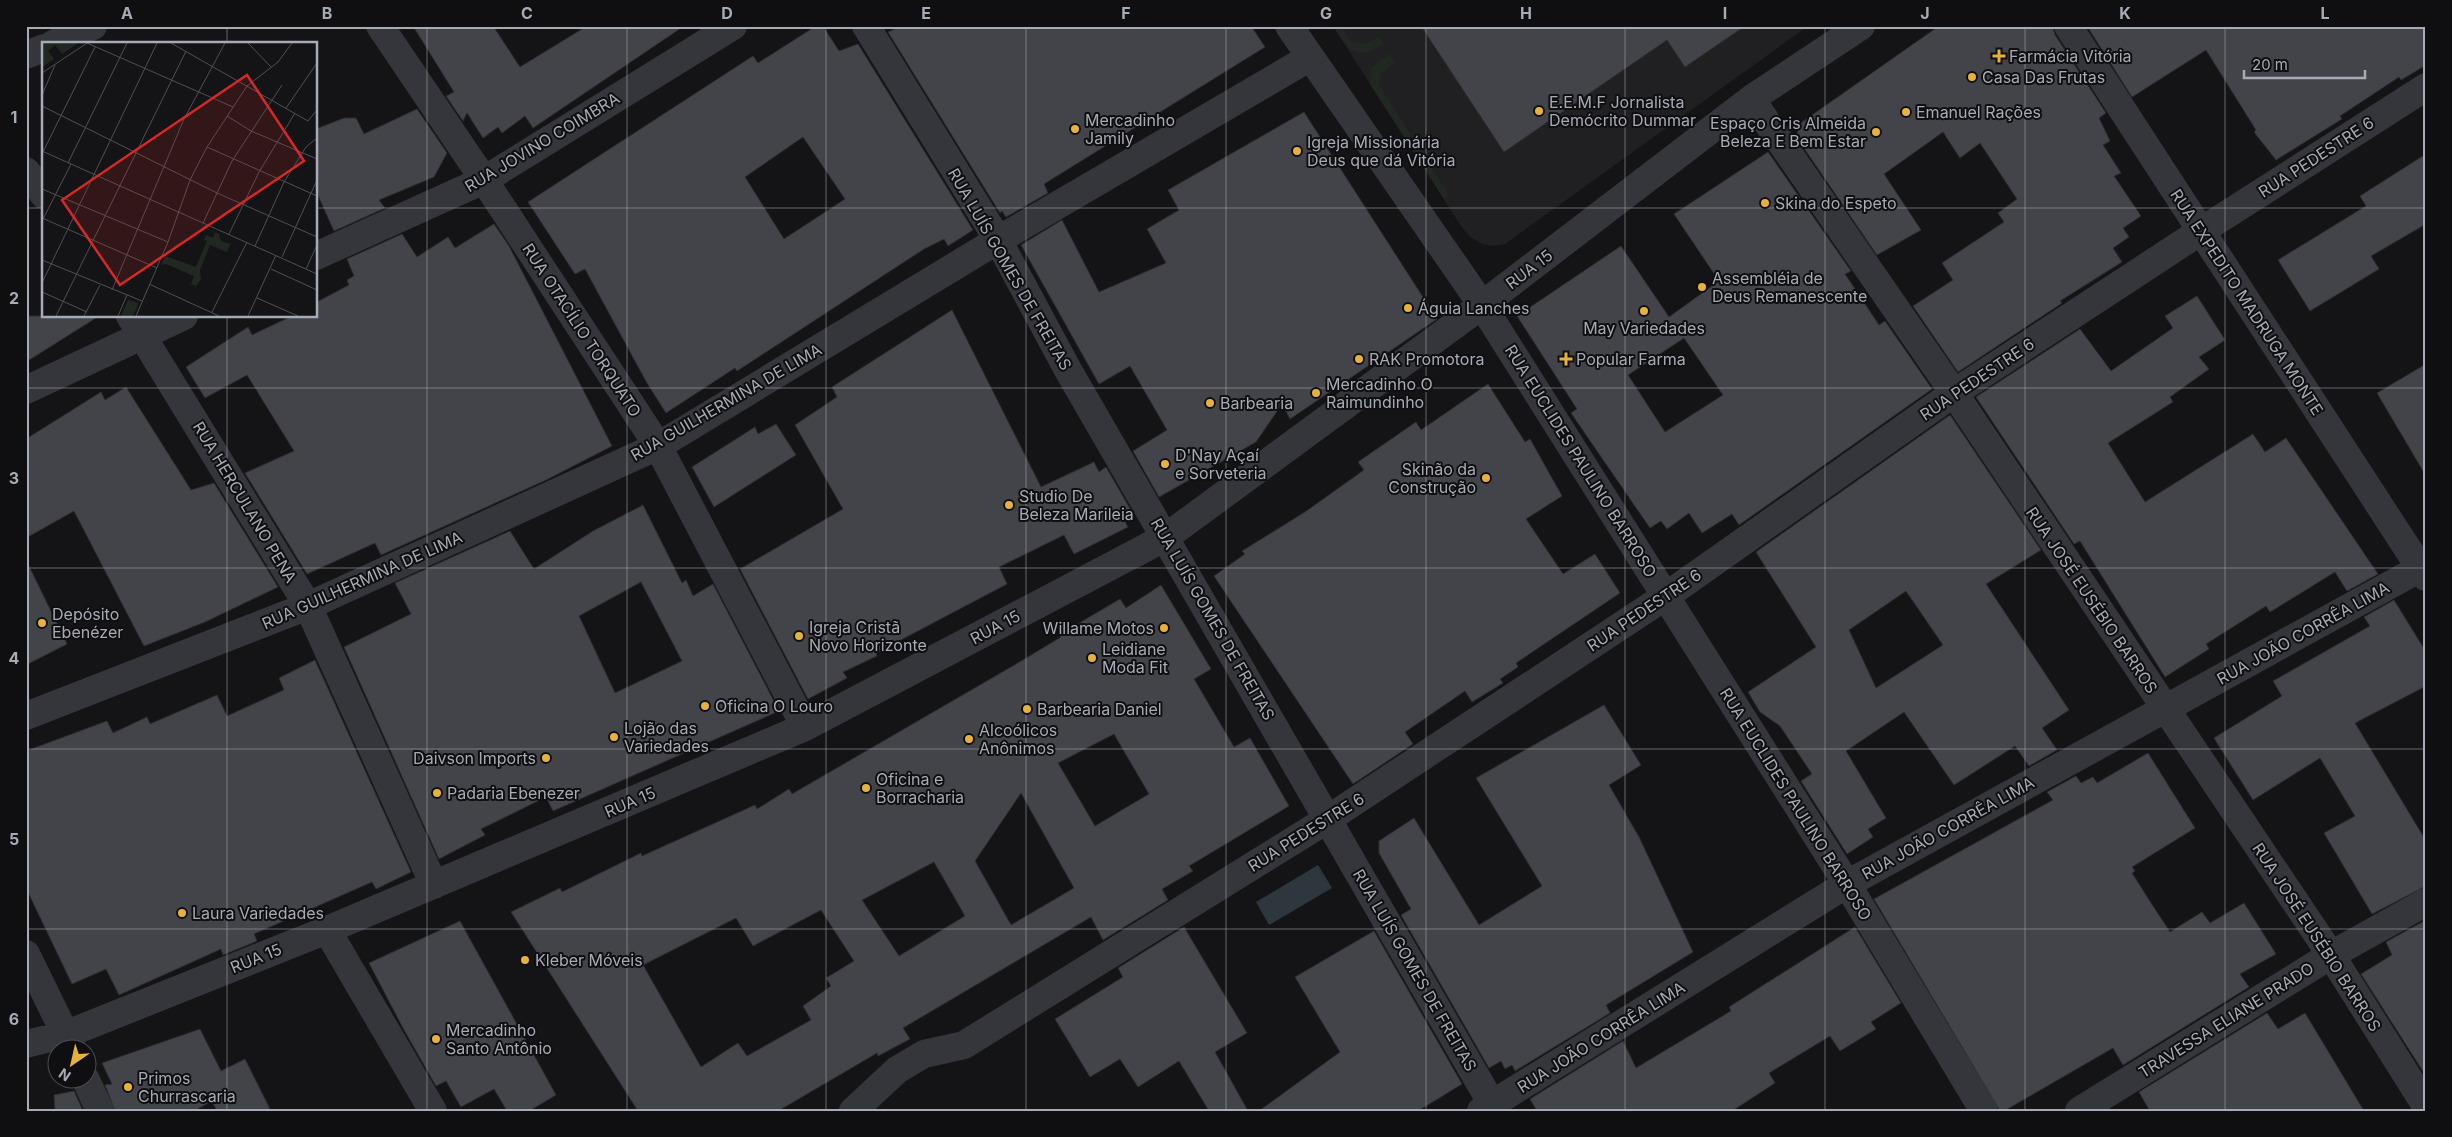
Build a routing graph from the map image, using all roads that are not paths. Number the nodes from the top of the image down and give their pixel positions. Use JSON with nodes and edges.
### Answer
{"nodes":[{"id":1,"x":93,"y":26,"type":"edge"},
{"id":2,"x":380,"y":26,"type":"edge"},
{"id":3,"x":733,"y":26,"type":"edge"},
{"id":4,"x":866,"y":26,"type":"edge"},
{"id":5,"x":1289,"y":26,"type":"edge"},
{"id":6,"x":1860,"y":26,"type":"edge"},
{"id":7,"x":2068,"y":26,"type":"edge"},
{"id":8,"x":57,"y":42,"type":"edge"},
{"id":9,"x":42,"y":49,"type":"edge"},
{"id":10,"x":26,"y":55,"type":"edge"},
{"id":11,"x":1309,"y":58,"type":"junction"},
{"id":12,"x":2426,"y":87,"type":"edge"},
{"id":13,"x":1751,"y":99,"type":"junction"},
{"id":14,"x":26,"y":171,"type":"edge"},
{"id":15,"x":484,"y":180,"type":"junction"},
{"id":16,"x":42,"y":192,"type":"edge"},
{"id":17,"x":2201,"y":231,"type":"junction"},
{"id":18,"x":998,"y":240,"type":"junction"},
{"id":19,"x":318,"y":255,"type":"edge"},
{"id":20,"x":1482,"y":305,"type":"junction"},
{"id":21,"x":175,"y":318,"type":"edge"},
{"id":22,"x":137,"y":326,"type":"edge"},
{"id":23,"x":26,"y":390,"type":"edge"},
{"id":24,"x":1954,"y":394,"type":"junction"},
{"id":25,"x":658,"y":446,"type":"junction"},
{"id":26,"x":1166,"y":537,"type":"junction"},
{"id":27,"x":2424,"y":570,"type":"edge"},
{"id":28,"x":1666,"y":596,"type":"junction"},
{"id":29,"x":308,"y":606,"type":"junction"},
{"id":30,"x":2165,"y":709,"type":"junction"},
{"id":31,"x":26,"y":716,"type":"edge"},
{"id":32,"x":805,"y":727,"type":"junction"},
{"id":33,"x":1328,"y":819,"type":"junction"},
{"id":34,"x":1847,"y":884,"type":"junction"},
{"id":35,"x":434,"y":885,"type":"junction"},
{"id":36,"x":2426,"y":902,"type":"edge"},
{"id":37,"x":327,"y":930,"type":"junction"},
{"id":38,"x":26,"y":954,"type":"edge"},
{"id":39,"x":2331,"y":956,"type":"junction"},
{"id":40,"x":69,"y":1040,"type":"edge"},
{"id":41,"x":75,"y":1040,"type":"edge"},
{"id":42,"x":48,"y":1043,"type":"edge"},
{"id":43,"x":26,"y":1044,"type":"edge"},
{"id":44,"x":91,"y":1090,"type":"edge"},
{"id":45,"x":2426,"y":1106,"type":"edge"},
{"id":46,"x":1490,"y":1109,"type":"edge"},
{"id":47,"x":100,"y":1111,"type":"edge"},
{"id":48,"x":433,"y":1111,"type":"edge"},
{"id":49,"x":853,"y":1111,"type":"edge"},
{"id":50,"x":1984,"y":1111,"type":"edge"},
{"id":51,"x":2079,"y":1111,"type":"edge"}],
"edges":[{"from":1,"to":8,"type":"street"},
{"from":2,"to":15,"type":"street","name":"RUA OTACÍLIO TORQUATO"},
{"from":3,"to":15,"type":"street","name":"RUA JOVINO COIMBRA"},
{"from":4,"to":18,"type":"street","name":"RUA LUÍS GOMES DE FREITAS"},
{"from":5,"to":11,"type":"street","name":"RUA EUCLIDES PAULINO BARROSO"},
{"from":6,"to":13,"type":"street","name":"RUA 15"},
{"from":7,"to":17,"type":"street","name":"RUA EXPEDITO MADRUGA MONTE"},
{"from":9,"to":10,"type":"street"},
{"from":11,"to":18,"type":"street","name":"RUA GUILHERMINA DE LIMA"},
{"from":11,"to":20,"type":"street","name":"RUA EUCLIDES PAULINO BARROSO"},
{"from":12,"to":17,"type":"street","name":"RUA PEDESTRE 6"},
{"from":13,"to":20,"type":"street","name":"RUA 15"},
{"from":13,"to":24,"type":"street","name":"RUA JOSÉ EUSÉBIO BARROS"},
{"from":14,"to":16,"type":"street"},
{"from":15,"to":19,"type":"street","name":"RUA JOVINO COIMBRA"},
{"from":15,"to":25,"type":"street","name":"RUA OTACÍLIO TORQUATO"},
{"from":17,"to":24,"type":"street","name":"RUA PEDESTRE 6"},
{"from":17,"to":27,"type":"street","name":"RUA EXPEDITO MADRUGA MONTE"},
{"from":18,"to":25,"type":"street","name":"RUA GUILHERMINA DE LIMA"},
{"from":18,"to":26,"type":"street","name":"RUA LUÍS GOMES DE FREITAS"},
{"from":20,"to":26,"type":"street","name":"RUA 15"},
{"from":20,"to":28,"type":"street","name":"RUA EUCLIDES PAULINO BARROSO"},
{"from":21,"to":22,"type":"street"},
{"from":22,"to":23,"type":"street"},
{"from":22,"to":29,"type":"street","name":"RUA HERCULANO PENA"},
{"from":24,"to":28,"type":"street","name":"RUA PEDESTRE 6"},
{"from":24,"to":30,"type":"street","name":"RUA JOSÉ EUSÉBIO BARROS"},
{"from":25,"to":29,"type":"street","name":"RUA GUILHERMINA DE LIMA"},
{"from":25,"to":32,"type":"street","name":"RUA OTACÍLIO TORQUATO"},
{"from":26,"to":32,"type":"street","name":"RUA 15"},
{"from":26,"to":33,"type":"street","name":"RUA LUÍS GOMES DE FREITAS"},
{"from":27,"to":30,"type":"street","name":"RUA JOÃO CORRÊA LIMA"},
{"from":28,"to":33,"type":"street","name":"RUA PEDESTRE 6"},
{"from":28,"to":34,"type":"street","name":"RUA EUCLIDES PAULINO BARROSO"},
{"from":29,"to":31,"type":"street","name":"RUA GUILHERMINA DE LIMA"},
{"from":29,"to":35,"type":"street","name":"RUA HERCULANO PENA"},
{"from":30,"to":34,"type":"street","name":"RUA JOÃO CORRÊA LIMA"},
{"from":30,"to":39,"type":"street","name":"RUA JOSÉ EUSÉBIO BARROS"},
{"from":32,"to":35,"type":"street","name":"RUA 15"},
{"from":33,"to":46,"type":"street","name":"RUA LUÍS GOMES DE FREITAS"},
{"from":33,"to":49,"type":"street","name":"RUA PEDESTRE 6"},
{"from":34,"to":46,"type":"street","name":"RUA JOÃO CORRÊA LIMA"},
{"from":34,"to":50,"type":"street","name":"RUA EUCLIDES PAULINO BARROSO"},
{"from":35,"to":37,"type":"street","name":"RUA 15"},
{"from":36,"to":39,"type":"street","name":"TRAVESSA ELIANE PRADO"},
{"from":37,"to":41,"type":"street","name":"RUA 15"},
{"from":37,"to":48,"type":"street"},
{"from":38,"to":40,"type":"street"},
{"from":39,"to":45,"type":"street","name":"RUA JOSÉ EUSÉBIO BARROS"},
{"from":39,"to":51,"type":"street","name":"TRAVESSA ELIANE PRADO"},
{"from":42,"to":43,"type":"street","name":"RUA 15"},
{"from":44,"to":47,"type":"street"}]}
